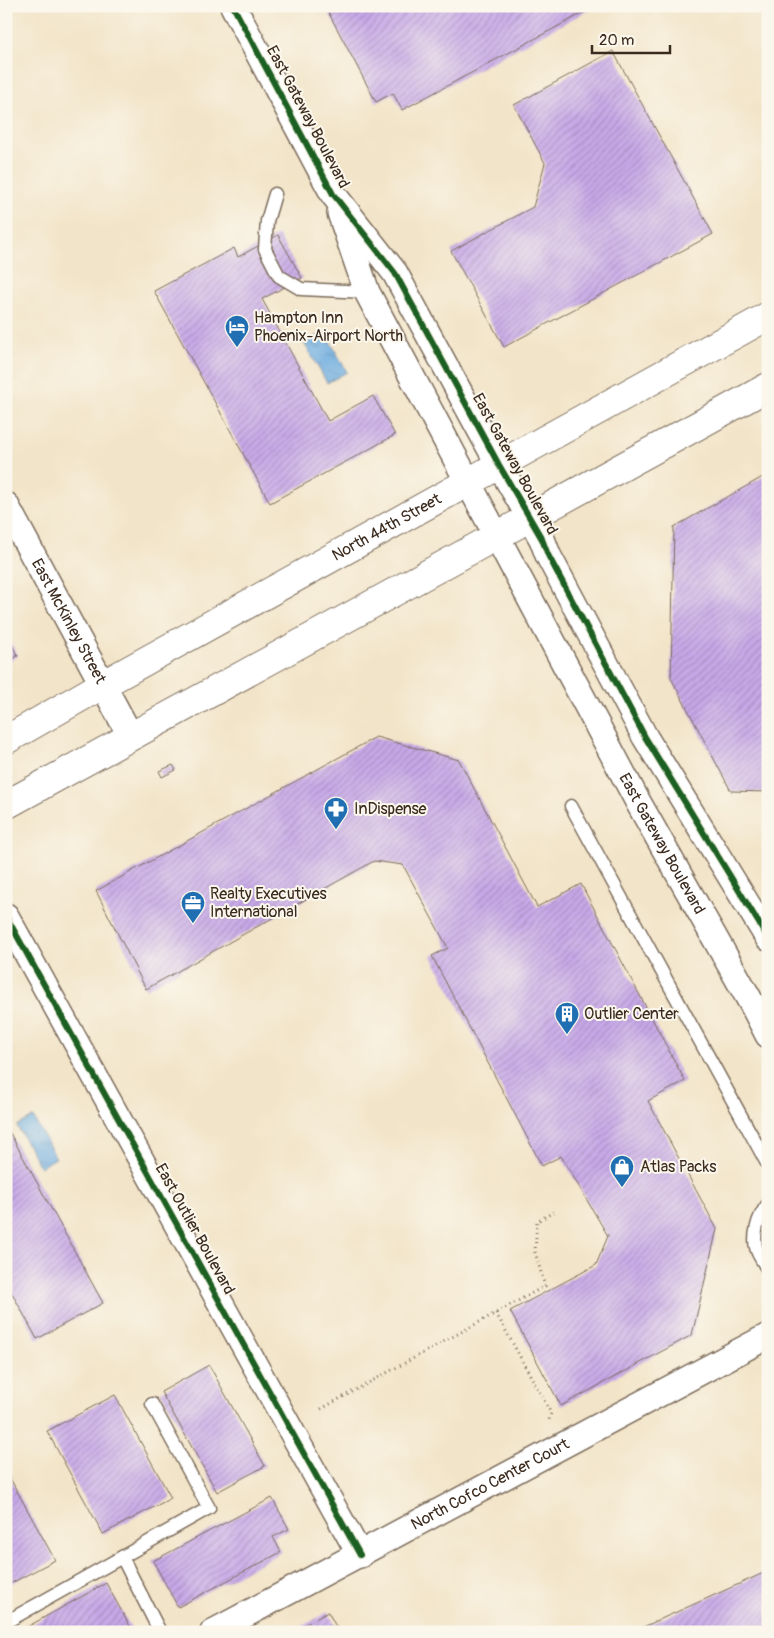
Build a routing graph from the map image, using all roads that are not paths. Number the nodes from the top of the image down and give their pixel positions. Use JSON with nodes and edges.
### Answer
{"nodes":[{"id":1,"x":233,"y":6,"type":"edge"},
{"id":2,"x":275,"y":194,"type":"dead end"},
{"id":3,"x":333,"y":194,"type":"junction"},
{"id":4,"x":367,"y":292,"type":"junction"},
{"id":5,"x":768,"y":316,"type":"edge"},
{"id":6,"x":768,"y":387,"type":"edge"},
{"id":7,"x":499,"y":465,"type":"junction"},
{"id":8,"x":467,"y":483,"type":"junction"},
{"id":9,"x":6,"y":505,"type":"edge"},
{"id":10,"x":529,"y":519,"type":"junction"},
{"id":11,"x":497,"y":537,"type":"junction"},
{"id":12,"x":102,"y":685,"type":"junction"},
{"id":13,"x":131,"y":737,"type":"junction"},
{"id":14,"x":6,"y":740,"type":"edge"},
{"id":15,"x":6,"y":805,"type":"edge"},
{"id":16,"x":571,"y":806,"type":"dead end"},
{"id":17,"x":727,"y":871,"type":"junction"},
{"id":18,"x":768,"y":907,"type":"edge"},
{"id":19,"x":6,"y":916,"type":"edge"},
{"id":20,"x":768,"y":938,"type":"edge"},
{"id":21,"x":760,"y":1000,"type":"edge"},
{"id":22,"x":768,"y":1035,"type":"edge"},
{"id":23,"x":768,"y":1165,"type":"edge"},
{"id":24,"x":768,"y":1204,"type":"edge"},
{"id":25,"x":768,"y":1270,"type":"edge"},
{"id":26,"x":768,"y":1336,"type":"edge"},
{"id":27,"x":152,"y":1404,"type":"dead end"},
{"id":28,"x":360,"y":1555,"type":"junction"},
{"id":29,"x":122,"y":1557,"type":"junction"},
{"id":30,"x":6,"y":1622,"type":"edge"},
{"id":31,"x":160,"y":1632,"type":"edge"},
{"id":32,"x":213,"y":1632,"type":"edge"}],
"edges":[{"from":1,"to":3,"type":"street","name":"East Gateway Boulevard"},
{"from":2,"to":4,"type":"lane"},
{"from":3,"to":4,"type":"street","name":"East Gateway Boulevard"},
{"from":3,"to":7,"type":"street","name":"East Gateway Boulevard"},
{"from":4,"to":8,"type":"street","name":"East Gateway Boulevard"},
{"from":5,"to":7,"type":"main road","name":"North 44th Street"},
{"from":6,"to":10,"type":"main road"},
{"from":7,"to":8,"type":"main road","name":"North 44th Street"},
{"from":7,"to":10,"type":"street","name":"East Gateway Boulevard"},
{"from":8,"to":11,"type":"street","name":"East Gateway Boulevard"},
{"from":8,"to":12,"type":"main road","name":"North 44th Street"},
{"from":9,"to":12,"type":"street","name":"East McKinley Street"},
{"from":10,"to":11,"type":"main road"},
{"from":10,"to":17,"type":"street","name":"East Gateway Boulevard"},
{"from":11,"to":13,"type":"main road"},
{"from":11,"to":21,"type":"street","name":"East Gateway Boulevard"},
{"from":12,"to":13,"type":"street","name":"East McKinley Street"},
{"from":12,"to":14,"type":"main road","name":"North 44th Street"},
{"from":13,"to":15,"type":"main road"},
{"from":16,"to":23,"type":"lane"},
{"from":17,"to":18,"type":"street"},
{"from":17,"to":20,"type":"street","name":"East Gateway Boulevard"},
{"from":19,"to":28,"type":"street","name":"East Outlier Boulevard"},
{"from":21,"to":22,"type":"street","name":"East Gateway Boulevard"},
{"from":24,"to":25,"type":"lane"},
{"from":26,"to":28,"type":"street","name":"North Cofco Center Court"},
{"from":27,"to":29,"type":"lane"},
{"from":28,"to":32,"type":"street","name":"North Cofco Center Court"},
{"from":29,"to":30,"type":"lane"},
{"from":29,"to":31,"type":"lane"}]}
